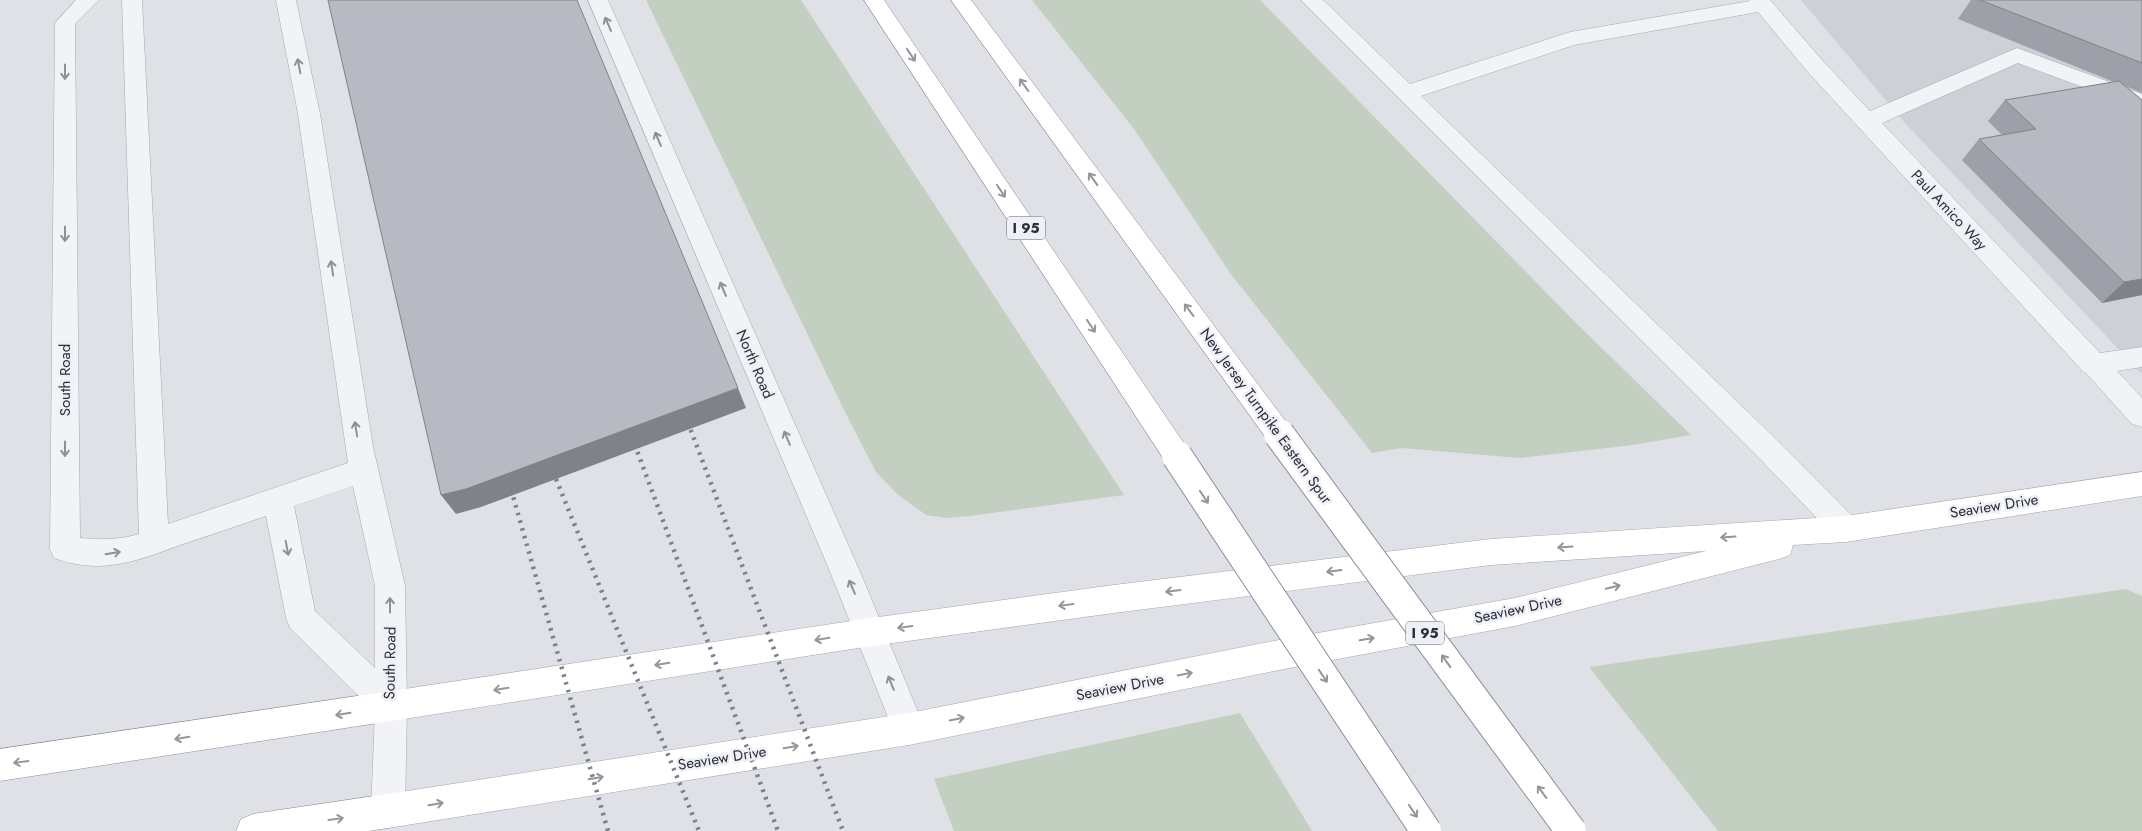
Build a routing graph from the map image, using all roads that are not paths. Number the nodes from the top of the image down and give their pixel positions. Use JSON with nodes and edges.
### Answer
{"nodes":[{"id":1,"x":89,"y":0,"type":"edge"},
{"id":2,"x":132,"y":0,"type":"edge"},
{"id":3,"x":286,"y":0,"type":"edge"},
{"id":4,"x":598,"y":0,"type":"edge"},
{"id":5,"x":866,"y":0,"type":"edge"},
{"id":6,"x":874,"y":0,"type":"edge"},
{"id":7,"x":962,"y":0,"type":"edge"},
{"id":8,"x":1311,"y":0,"type":"edge"},
{"id":9,"x":1759,"y":2,"type":"edge"},
{"id":10,"x":888,"y":20,"type":"junction"},
{"id":11,"x":1406,"y":94,"type":"junction"},
{"id":12,"x":2142,"y":102,"type":"edge"},
{"id":13,"x":1867,"y":121,"type":"junction"},
{"id":14,"x":2142,"y":357,"type":"edge"},
{"id":15,"x":2092,"y":365,"type":"junction"},
{"id":16,"x":2142,"y":416,"type":"edge"},
{"id":17,"x":364,"y":470,"type":"junction"},
{"id":18,"x":2142,"y":484,"type":"edge"},
{"id":19,"x":278,"y":500,"type":"junction"},
{"id":20,"x":1846,"y":529,"type":"junction"},
{"id":21,"x":154,"y":542,"type":"junction"},
{"id":22,"x":871,"y":632,"type":"junction"},
{"id":23,"x":391,"y":706,"type":"junction"},
{"id":24,"x":909,"y":729,"type":"junction"},
{"id":25,"x":0,"y":765,"type":"edge"},
{"id":26,"x":388,"y":811,"type":"junction"},
{"id":27,"x":253,"y":831,"type":"edge"},
{"id":28,"x":1426,"y":831,"type":"edge"},
{"id":29,"x":1571,"y":831,"type":"edge"}],
"edges":[{"from":1,"to":21,"type":"street","name":"South Road","one_way":true},
{"from":2,"to":21,"type":"street"},
{"from":17,"to":3,"type":"street","name":"South Road","one_way":true},
{"from":22,"to":4,"type":"street","name":"North Road","one_way":true},
{"from":5,"to":10,"type":"main road"},
{"from":6,"to":10,"type":"main road","number":"I 95"},
{"from":29,"to":7,"type":"main road","name":"New Jersey Turnpike Eastern Spur","number":"I 95","one_way":true,"bridge":true},
{"from":8,"to":11,"type":"street"},
{"from":9,"to":11,"type":"street"},
{"from":9,"to":13,"type":"street","name":"Paul Amico Way"},
{"from":10,"to":28,"type":"main road","number":"I 95","one_way":true,"bridge":true},
{"from":11,"to":20,"type":"street"},
{"from":12,"to":13,"type":"street"},
{"from":13,"to":15,"type":"street","name":"Paul Amico Way"},
{"from":14,"to":15,"type":"street"},
{"from":15,"to":16,"type":"street","name":"Paul Amico Way"},
{"from":17,"to":19,"type":"street","name":"South Road"},
{"from":23,"to":17,"type":"street","name":"South Road","one_way":true},
{"from":18,"to":20,"type":"main road","name":"Seaview Drive"},
{"from":19,"to":21,"type":"street","name":"South Road"},
{"from":19,"to":23,"type":"street","name":"South Road","one_way":true},
{"from":20,"to":22,"type":"main road","name":"Seaview Drive","one_way":true},
{"from":24,"to":20,"type":"main road","name":"Seaview Drive","one_way":true},
{"from":22,"to":23,"type":"main road","name":"Seaview Drive","one_way":true},
{"from":24,"to":22,"type":"street","name":"North Road","one_way":true},
{"from":23,"to":25,"type":"main road","name":"Seaview Drive","one_way":true},
{"from":23,"to":26,"type":"street"},
{"from":26,"to":24,"type":"main road","name":"Seaview Drive","one_way":true},
{"from":27,"to":26,"type":"main road","name":"Seaview Drive","one_way":true}]}
